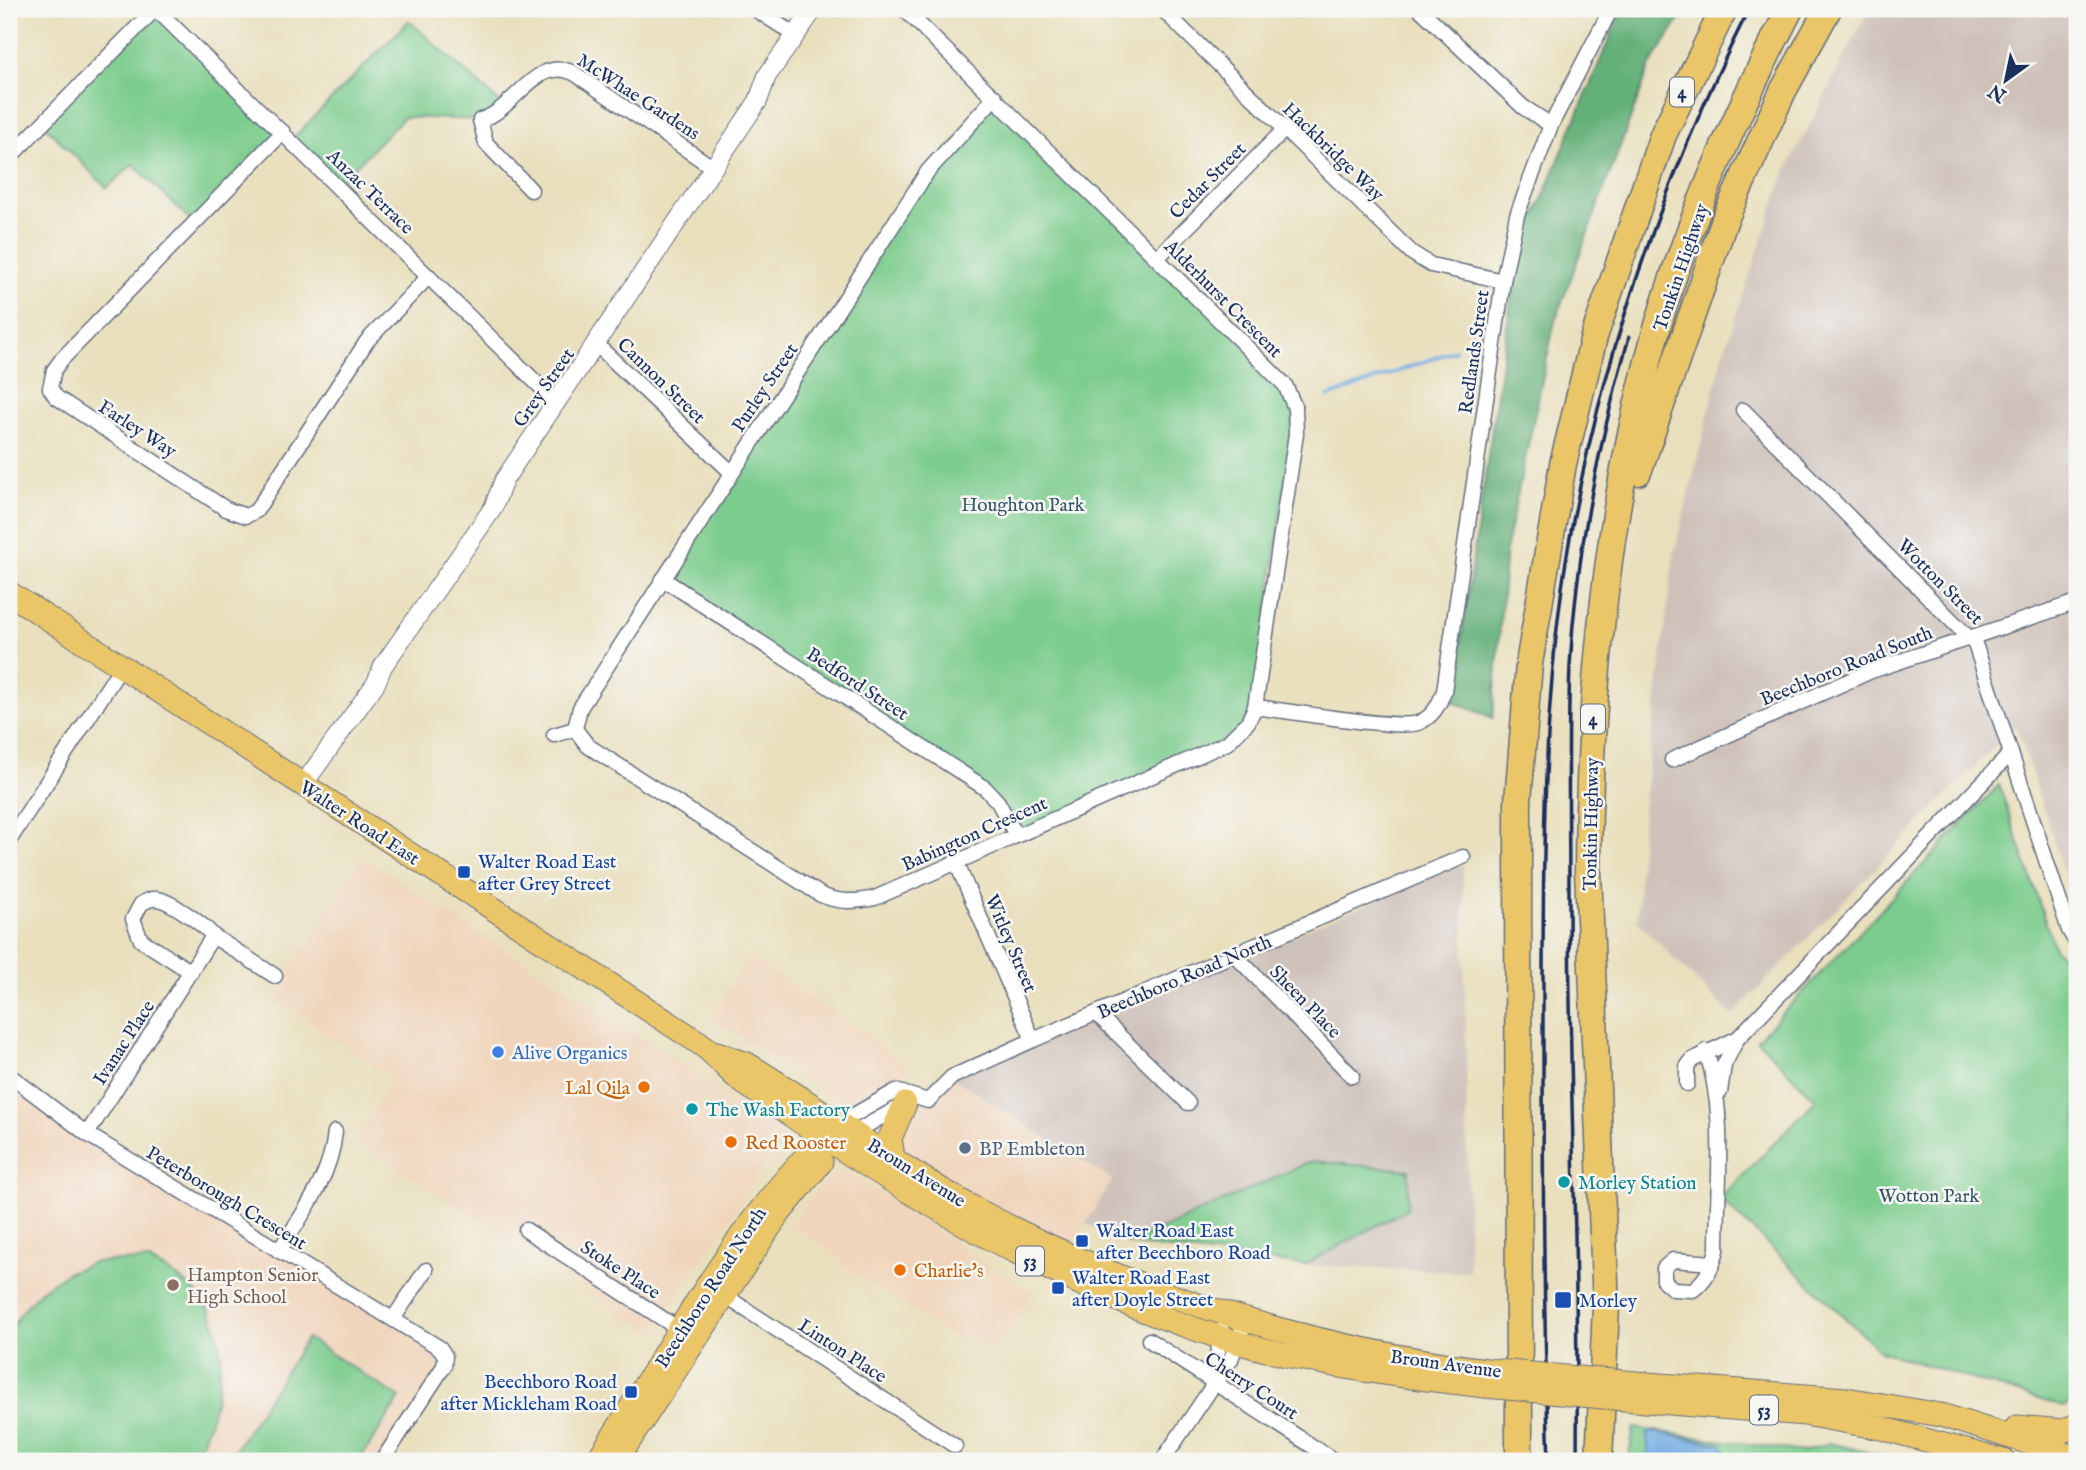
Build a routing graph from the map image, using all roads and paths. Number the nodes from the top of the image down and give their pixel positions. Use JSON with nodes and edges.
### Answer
{"nodes":[{"id":1,"x":155,"y":9,"type":"edge"},
{"id":2,"x":755,"y":9,"type":"edge"},
{"id":3,"x":814,"y":9,"type":"edge"},
{"id":4,"x":904,"y":9,"type":"edge"},
{"id":5,"x":1162,"y":9,"type":"edge"},
{"id":6,"x":1420,"y":9,"type":"edge"},
{"id":7,"x":1611,"y":9,"type":"edge"},
{"id":8,"x":1703,"y":9,"type":"edge"},
{"id":9,"x":1724,"y":9,"type":"edge"},
{"id":10,"x":1790,"y":9,"type":"edge"},
{"id":11,"x":1828,"y":9,"type":"edge"},
{"id":12,"x":795,"y":35,"type":"junction"},
{"id":13,"x":995,"y":97,"type":"junction"},
{"id":14,"x":1551,"y":125,"type":"junction"},
{"id":15,"x":1284,"y":130,"type":"junction"},
{"id":16,"x":283,"y":132,"type":"junction"},
{"id":17,"x":9,"y":158,"type":"edge"},
{"id":18,"x":712,"y":167,"type":"junction"},
{"id":19,"x":1646,"y":178,"type":"junction"},
{"id":20,"x":531,"y":190,"type":"dead end"},
{"id":21,"x":1157,"y":258,"type":"junction"},
{"id":22,"x":429,"y":276,"type":"junction"},
{"id":23,"x":1503,"y":281,"type":"junction"},
{"id":24,"x":597,"y":345,"type":"junction"},
{"id":25,"x":557,"y":403,"type":"junction"},
{"id":26,"x":1742,"y":410,"type":"dead end"},
{"id":27,"x":731,"y":472,"type":"junction"},
{"id":28,"x":1614,"y":547,"type":"junction"},
{"id":29,"x":663,"y":579,"type":"junction"},
{"id":30,"x":9,"y":593,"type":"edge"},
{"id":31,"x":2077,"y":601,"type":"edge"},
{"id":32,"x":1970,"y":637,"type":"junction"},
{"id":33,"x":121,"y":667,"type":"junction"},
{"id":34,"x":1255,"y":707,"type":"junction"},
{"id":35,"x":575,"y":729,"type":"junction"},
{"id":36,"x":554,"y":736,"type":"dead end"},
{"id":37,"x":2011,"y":753,"type":"junction"},
{"id":38,"x":1672,"y":760,"type":"dead end"},
{"id":39,"x":303,"y":785,"type":"junction"},
{"id":40,"x":10,"y":835,"type":"edge"},
{"id":41,"x":1016,"y":835,"type":"junction"},
{"id":42,"x":1463,"y":858,"type":"dead end"},
{"id":43,"x":956,"y":862,"type":"junction"},
{"id":44,"x":213,"y":936,"type":"junction"},
{"id":45,"x":2077,"y":944,"type":"edge"},
{"id":46,"x":1234,"y":954,"type":"junction"},
{"id":47,"x":191,"y":972,"type":"junction"},
{"id":48,"x":275,"y":976,"type":"dead end"},
{"id":49,"x":1097,"y":1014,"type":"junction"},
{"id":50,"x":1738,"y":1038,"type":"junction"},
{"id":51,"x":1033,"y":1040,"type":"junction"},
{"id":52,"x":711,"y":1051,"type":"junction"},
{"id":53,"x":1706,"y":1051,"type":"junction"},
{"id":54,"x":9,"y":1076,"type":"edge"},
{"id":55,"x":1352,"y":1076,"type":"dead end"},
{"id":56,"x":1687,"y":1084,"type":"dead end"},
{"id":57,"x":909,"y":1099,"type":"junction"},
{"id":58,"x":1188,"y":1103,"type":"dead end"},
{"id":59,"x":1717,"y":1110,"type":"junction"},
{"id":60,"x":795,"y":1116,"type":"junction"},
{"id":61,"x":335,"y":1132,"type":"dead end"},
{"id":62,"x":87,"y":1134,"type":"junction"},
{"id":63,"x":840,"y":1135,"type":"junction"},
{"id":64,"x":893,"y":1157,"type":"junction"},
{"id":65,"x":781,"y":1181,"type":"junction"},
{"id":66,"x":526,"y":1230,"type":"dead end"},
{"id":67,"x":279,"y":1251,"type":"junction"},
{"id":68,"x":1713,"y":1264,"type":"dead end"},
{"id":69,"x":426,"y":1270,"type":"dead end"},
{"id":70,"x":717,"y":1290,"type":"junction"},
{"id":71,"x":393,"y":1318,"type":"junction"},
{"id":72,"x":1232,"y":1329,"type":"junction"},
{"id":73,"x":687,"y":1335,"type":"junction"},
{"id":74,"x":1149,"y":1340,"type":"dead end"},
{"id":75,"x":1212,"y":1384,"type":"junction"},
{"id":76,"x":1646,"y":1392,"type":"junction"},
{"id":77,"x":1969,"y":1422,"type":"junction"},
{"id":78,"x":2077,"y":1425,"type":"edge"},
{"id":79,"x":955,"y":1446,"type":"dead end"},
{"id":80,"x":2077,"y":1458,"type":"edge"},
{"id":81,"x":611,"y":1459,"type":"edge"},
{"id":82,"x":382,"y":1461,"type":"edge"},
{"id":83,"x":1162,"y":1461,"type":"edge"},
{"id":84,"x":1335,"y":1461,"type":"edge"},
{"id":85,"x":1519,"y":1461,"type":"edge"},
{"id":86,"x":1599,"y":1461,"type":"edge"},
{"id":87,"x":2004,"y":1461,"type":"edge"}],
"edges":[{"from":1,"to":16,"type":"street","name":"Anzac Terrace"},
{"from":1,"to":17,"type":"street"},
{"from":2,"to":12,"type":"street"},
{"from":3,"to":12,"type":"street","name":"Grey Street"},
{"from":4,"to":13,"type":"street","name":"Alderhurst Crescent"},
{"from":5,"to":15,"type":"street","name":"Hackbridge Way"},
{"from":6,"to":14,"type":"street"},
{"from":7,"to":14,"type":"street","name":"Redlands Street"},
{"from":8,"to":19,"type":"highway"},
{"from":9,"to":19,"type":"highway","number":"4"},
{"from":10,"to":28,"type":"highway","name":"Tonkin Highway","number":"4"},
{"from":11,"to":28,"type":"highway"},
{"from":12,"to":18,"type":"street","name":"Grey Street"},
{"from":13,"to":21,"type":"street","name":"Alderhurst Crescent"},
{"from":13,"to":27,"type":"street","name":"Purley Street"},
{"from":14,"to":23,"type":"street","name":"Redlands Street"},
{"from":15,"to":21,"type":"street","name":"Cedar Street"},
{"from":15,"to":23,"type":"street","name":"Hackbridge Way"},
{"from":16,"to":22,"type":"street","name":"Anzac Terrace"},
{"from":16,"to":22,"type":"street","name":"Farley Way"},
{"from":18,"to":20,"type":"street","name":"McWhae Gardens"},
{"from":18,"to":24,"type":"street","name":"Grey Street"},
{"from":19,"to":85,"type":"highway","number":"4"},
{"from":21,"to":34,"type":"street","name":"Alderhurst Crescent"},
{"from":22,"to":25,"type":"street","name":"Anzac Terrace"},
{"from":23,"to":34,"type":"street","name":"Redlands Street"},
{"from":24,"to":25,"type":"street","name":"Grey Street"},
{"from":24,"to":27,"type":"street","name":"Cannon Street"},
{"from":25,"to":39,"type":"street","name":"Grey Street"},
{"from":26,"to":32,"type":"street","name":"Wotton Street"},
{"from":27,"to":29,"type":"street","name":"Purley Street"},
{"from":28,"to":86,"type":"highway","name":"Tonkin Highway","number":"4"},
{"from":29,"to":35,"type":"street","name":"Purley Street"},
{"from":29,"to":41,"type":"street","name":"Bedford Street"},
{"from":30,"to":33,"type":"main road","name":"Walter Road East"},
{"from":31,"to":32,"type":"street","name":"Beechboro Road South"},
{"from":32,"to":37,"type":"street","name":"Wotton Street"},
{"from":32,"to":38,"type":"street","name":"Beechboro Road South"},
{"from":33,"to":39,"type":"main road","name":"Walter Road East"},
{"from":33,"to":40,"type":"street"},
{"from":34,"to":41,"type":"street","name":"Babington Crescent"},
{"from":35,"to":36,"type":"street"},
{"from":35,"to":43,"type":"street","name":"Babington Crescent"},
{"from":37,"to":45,"type":"street","name":"Wotton Street"},
{"from":37,"to":50,"type":"street"},
{"from":39,"to":52,"type":"main road","name":"Walter Road East"},
{"from":41,"to":43,"type":"street","name":"Babington Crescent"},
{"from":42,"to":46,"type":"street","name":"Beechboro Road North"},
{"from":43,"to":51,"type":"street","name":"Witley Street"},
{"from":44,"to":47,"type":"street","name":"Ivanac Place"},
{"from":44,"to":47,"type":"street"},
{"from":44,"to":48,"type":"street"},
{"from":46,"to":49,"type":"street","name":"Beechboro Road North"},
{"from":46,"to":55,"type":"street","name":"Sheen Place"},
{"from":47,"to":62,"type":"street","name":"Ivanac Place"},
{"from":49,"to":51,"type":"street","name":"Beechboro Road North"},
{"from":49,"to":58,"type":"street"},
{"from":50,"to":53,"type":"street"},
{"from":50,"to":59,"type":"street"},
{"from":51,"to":57,"type":"street","name":"Beechboro Road North"},
{"from":52,"to":60,"type":"main road","name":"Walter Road East"},
{"from":52,"to":63,"type":"main road","name":"Walter Road East"},
{"from":53,"to":56,"type":"street"},
{"from":53,"to":59,"type":"street"},
{"from":54,"to":62,"type":"street","name":"Peterborough Crescent"},
{"from":57,"to":63,"type":"street","name":"Beechboro Road North"},
{"from":57,"to":64,"type":"main road"},
{"from":59,"to":68,"type":"street"},
{"from":60,"to":63,"type":"main road","name":"Walter Road East"},
{"from":60,"to":65,"type":"main road"},
{"from":61,"to":67,"type":"street"},
{"from":62,"to":67,"type":"street","name":"Peterborough Crescent"},
{"from":63,"to":64,"type":"main road","name":"Broun Avenue","number":"53"},
{"from":63,"to":65,"type":"main road","name":"Beechboro Road North"},
{"from":63,"to":70,"type":"main road","name":"Beechboro Road North"},
{"from":63,"to":72,"type":"main road","name":"Broun Avenue","number":"53"},
{"from":64,"to":72,"type":"main road","name":"Broun Avenue","number":"53"},
{"from":65,"to":70,"type":"main road","name":"Beechboro Road North"},
{"from":66,"to":73,"type":"street","name":"Stoke Place"},
{"from":67,"to":71,"type":"street","name":"Peterborough Crescent"},
{"from":69,"to":71,"type":"street"},
{"from":70,"to":73,"type":"main road","name":"Beechboro Road North"},
{"from":70,"to":79,"type":"street","name":"Linton Place"},
{"from":71,"to":82,"type":"street","name":"Peterborough Crescent"},
{"from":72,"to":75,"type":"street"},
{"from":72,"to":76,"type":"main road","name":"Broun Avenue","number":"53","bridge":true},
{"from":73,"to":81,"type":"main road","name":"Beechboro Road North"},
{"from":74,"to":75,"type":"street","name":"Cherry Court"},
{"from":75,"to":83,"type":"street"},
{"from":75,"to":84,"type":"street","name":"Cherry Court"},
{"from":76,"to":77,"type":"main road","name":"Broun Avenue","number":"53"},
{"from":76,"to":87,"type":"main road","name":"Broun Avenue","number":"53"},
{"from":77,"to":78,"type":"main road"},
{"from":77,"to":80,"type":"main road","name":"Broun Avenue","number":"53"}]}
